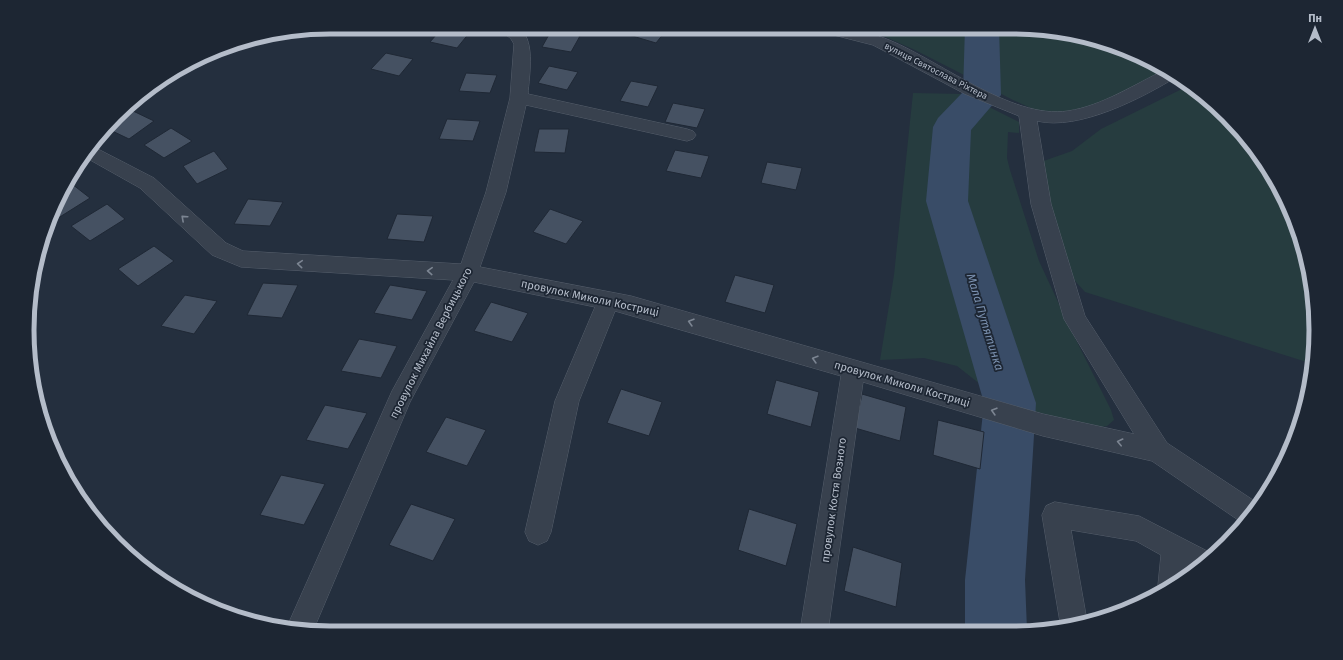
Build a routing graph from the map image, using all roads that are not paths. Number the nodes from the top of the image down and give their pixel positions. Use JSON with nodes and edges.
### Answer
{"nodes":[{"id":1,"x":515,"y":34,"type":"edge"},
{"id":2,"x":850,"y":34,"type":"edge"},
{"id":3,"x":1165,"y":76,"type":"edge"},
{"id":4,"x":519,"y":98,"type":"junction"},
{"id":5,"x":1027,"y":114,"type":"junction"},
{"id":6,"x":687,"y":135,"type":"dead end"},
{"id":7,"x":93,"y":153,"type":"edge"},
{"id":8,"x":468,"y":273,"type":"junction"},
{"id":9,"x":609,"y":300,"type":"junction"},
{"id":10,"x":853,"y":370,"type":"junction"},
{"id":11,"x":1158,"y":451,"type":"junction"},
{"id":12,"x":1247,"y":511,"type":"edge"},
{"id":13,"x":538,"y":532,"type":"dead end"},
{"id":14,"x":1175,"y":550,"type":"junction"},
{"id":15,"x":1198,"y":561,"type":"edge"},
{"id":16,"x":1173,"y":579,"type":"edge"},
{"id":17,"x":1073,"y":620,"type":"edge"},
{"id":18,"x":302,"y":624,"type":"edge"},
{"id":19,"x":815,"y":626,"type":"edge"}],
"edges":[{"from":1,"to":4,"type":"street","name":"провулок Михайла Вербицького"},
{"from":2,"to":5,"type":"street","name":"вулиця Святослава Ріхтера"},
{"from":3,"to":5,"type":"street","name":"вулиця Святослава Ріхтера"},
{"from":4,"to":6,"type":"street"},
{"from":4,"to":8,"type":"street","name":"провулок Михайла Вербицького"},
{"from":5,"to":11,"type":"street"},
{"from":8,"to":7,"type":"street","name":"провулок Миколи Костриці","one_way":true},
{"from":8,"to":9,"type":"street","name":"провулок Миколи Костриці"},
{"from":8,"to":18,"type":"street","name":"провулок Михайла Вербицького"},
{"from":10,"to":9,"type":"street","name":"провулок Миколи Костриці","one_way":true},
{"from":9,"to":13,"type":"street"},
{"from":11,"to":10,"type":"street","name":"провулок Миколи Костриці","one_way":true},
{"from":10,"to":19,"type":"street","name":"провулок Костя Возного"},
{"from":11,"to":12,"type":"street"},
{"from":14,"to":15,"type":"street"},
{"from":14,"to":16,"type":"street"},
{"from":14,"to":17,"type":"street"}]}
